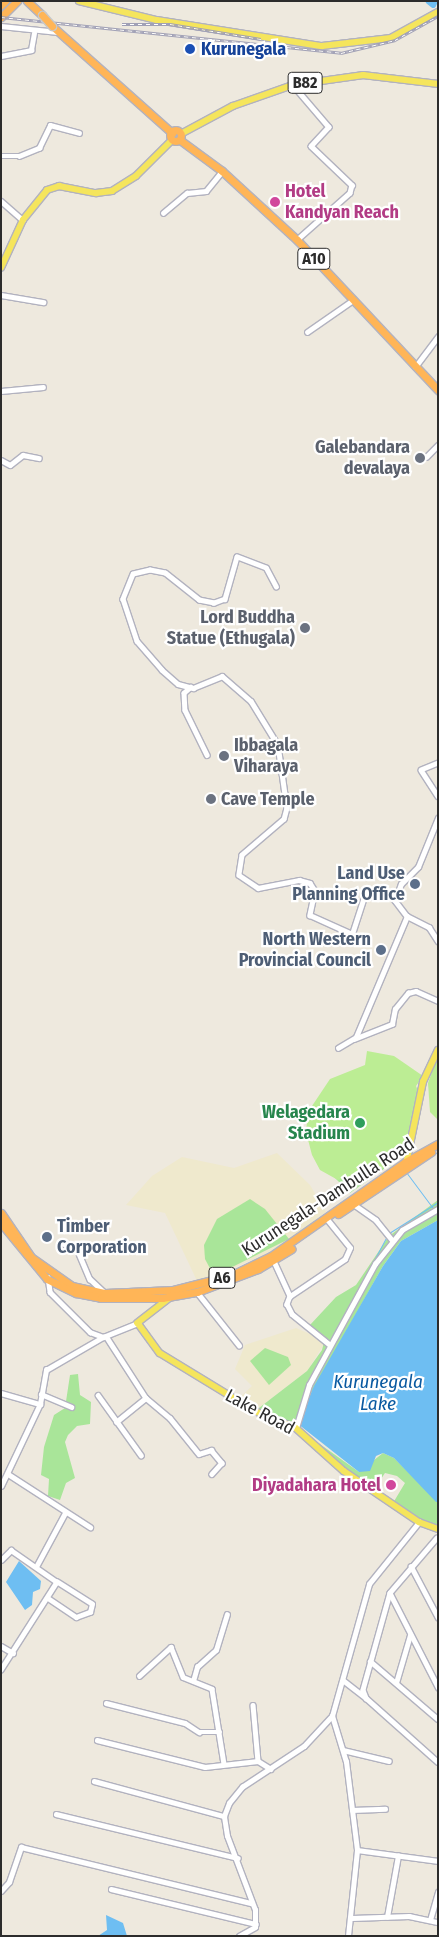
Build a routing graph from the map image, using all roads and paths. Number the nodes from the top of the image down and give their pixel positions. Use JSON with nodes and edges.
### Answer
{"nodes":[{"id":1,"x":5,"y":1,"type":"edge"},
{"id":2,"x":17,"y":1,"type":"edge"},
{"id":3,"x":27,"y":1,"type":"edge"},
{"id":4,"x":79,"y":1,"type":"edge"},
{"id":5,"x":1,"y":5,"type":"edge"},
{"id":6,"x":438,"y":12,"type":"edge"},
{"id":7,"x":1,"y":17,"type":"edge"},
{"id":8,"x":1,"y":26,"type":"edge"},
{"id":9,"x":34,"y":32,"type":"junction"},
{"id":10,"x":58,"y":32,"type":"junction"},
{"id":11,"x":1,"y":56,"type":"edge"},
{"id":12,"x":438,"y":84,"type":"edge"},
{"id":13,"x":293,"y":85,"type":"junction"},
{"id":14,"x":79,"y":133,"type":"dead end"},
{"id":15,"x":176,"y":137,"type":"junction"},
{"id":16,"x":1,"y":156,"type":"edge"},
{"id":17,"x":222,"y":170,"type":"junction"},
{"id":18,"x":1,"y":202,"type":"edge"},
{"id":19,"x":163,"y":212,"type":"dead end"},
{"id":20,"x":23,"y":220,"type":"junction"},
{"id":21,"x":297,"y":240,"type":"junction"},
{"id":22,"x":3,"y":259,"type":"edge"},
{"id":23,"x":1,"y":268,"type":"edge"},
{"id":24,"x":1,"y":295,"type":"edge"},
{"id":25,"x":353,"y":300,"type":"junction"},
{"id":26,"x":43,"y":302,"type":"dead end"},
{"id":27,"x":307,"y":332,"type":"dead end"},
{"id":28,"x":438,"y":337,"type":"edge"},
{"id":29,"x":415,"y":367,"type":"junction"},
{"id":30,"x":43,"y":387,"type":"dead end"},
{"id":31,"x":438,"y":390,"type":"edge"},
{"id":32,"x":1,"y":391,"type":"edge"},
{"id":33,"x":438,"y":445,"type":"edge"},
{"id":34,"x":426,"y":457,"type":"dead end"},
{"id":35,"x":39,"y":458,"type":"dead end"},
{"id":36,"x":1,"y":460,"type":"edge"},
{"id":37,"x":276,"y":587,"type":"dead end"},
{"id":38,"x":191,"y":687,"type":"junction"},
{"id":39,"x":207,"y":755,"type":"dead end"},
{"id":40,"x":438,"y":763,"type":"edge"},
{"id":41,"x":438,"y":796,"type":"edge"},
{"id":42,"x":438,"y":818,"type":"edge"},
{"id":43,"x":395,"y":901,"type":"junction"},
{"id":44,"x":407,"y":916,"type":"junction"},
{"id":45,"x":438,"y":941,"type":"edge"},
{"id":46,"x":438,"y":1001,"type":"edge"},
{"id":47,"x":354,"y":1039,"type":"junction"},
{"id":48,"x":338,"y":1048,"type":"dead end"},
{"id":49,"x":438,"y":1050,"type":"edge"},
{"id":50,"x":438,"y":1144,"type":"edge"},
{"id":51,"x":438,"y":1148,"type":"edge"},
{"id":52,"x":406,"y":1164,"type":"junction"},
{"id":53,"x":351,"y":1202,"type":"junction"},
{"id":54,"x":438,"y":1209,"type":"edge"},
{"id":55,"x":1,"y":1213,"type":"edge"},
{"id":56,"x":328,"y":1219,"type":"junction"},
{"id":57,"x":1,"y":1222,"type":"edge"},
{"id":58,"x":389,"y":1237,"type":"junction"},
{"id":59,"x":64,"y":1244,"type":"dead end"},
{"id":60,"x":272,"y":1258,"type":"junction"},
{"id":61,"x":48,"y":1276,"type":"junction"},
{"id":62,"x":197,"y":1292,"type":"junction"},
{"id":63,"x":104,"y":1293,"type":"junction"},
{"id":64,"x":174,"y":1293,"type":"junction"},
{"id":65,"x":290,"y":1296,"type":"junction"},
{"id":66,"x":138,"y":1323,"type":"junction"},
{"id":67,"x":104,"y":1336,"type":"junction"},
{"id":68,"x":329,"y":1344,"type":"junction"},
{"id":69,"x":240,"y":1345,"type":"dead end"},
{"id":70,"x":1,"y":1393,"type":"edge"},
{"id":71,"x":41,"y":1394,"type":"junction"},
{"id":72,"x":98,"y":1395,"type":"dead end"},
{"id":73,"x":146,"y":1398,"type":"junction"},
{"id":74,"x":40,"y":1404,"type":"junction"},
{"id":75,"x":71,"y":1407,"type":"dead end"},
{"id":76,"x":116,"y":1422,"type":"junction"},
{"id":77,"x":296,"y":1428,"type":"junction"},
{"id":78,"x":141,"y":1455,"type":"dead end"},
{"id":79,"x":8,"y":1474,"type":"junction"},
{"id":80,"x":212,"y":1474,"type":"dead end"},
{"id":81,"x":1,"y":1486,"type":"edge"},
{"id":82,"x":65,"y":1513,"type":"junction"},
{"id":83,"x":419,"y":1522,"type":"junction"},
{"id":84,"x":90,"y":1526,"type":"dead end"},
{"id":85,"x":438,"y":1529,"type":"edge"},
{"id":86,"x":438,"y":1538,"type":"edge"},
{"id":87,"x":1,"y":1560,"type":"edge"},
{"id":88,"x":37,"y":1565,"type":"junction"},
{"id":89,"x":411,"y":1566,"type":"junction"},
{"id":90,"x":57,"y":1582,"type":"junction"},
{"id":91,"x":390,"y":1593,"type":"junction"},
{"id":92,"x":48,"y":1598,"type":"junction"},
{"id":93,"x":227,"y":1615,"type":"dead end"},
{"id":94,"x":438,"y":1617,"type":"edge"},
{"id":95,"x":411,"y":1634,"type":"junction"},
{"id":96,"x":1,"y":1646,"type":"edge"},
{"id":97,"x":13,"y":1653,"type":"junction"},
{"id":98,"x":370,"y":1661,"type":"junction"},
{"id":99,"x":1,"y":1670,"type":"edge"},
{"id":100,"x":139,"y":1676,"type":"dead end"},
{"id":101,"x":343,"y":1680,"type":"junction"},
{"id":102,"x":193,"y":1681,"type":"junction"},
{"id":103,"x":396,"y":1684,"type":"junction"},
{"id":104,"x":438,"y":1687,"type":"edge"},
{"id":105,"x":369,"y":1700,"type":"junction"},
{"id":106,"x":106,"y":1703,"type":"dead end"},
{"id":107,"x":253,"y":1705,"type":"dead end"},
{"id":108,"x":332,"y":1716,"type":"junction"},
{"id":109,"x":438,"y":1718,"type":"edge"},
{"id":110,"x":220,"y":1732,"type":"junction"},
{"id":111,"x":97,"y":1740,"type":"dead end"},
{"id":112,"x":343,"y":1750,"type":"junction"},
{"id":113,"x":258,"y":1761,"type":"junction"},
{"id":114,"x":388,"y":1761,"type":"dead end"},
{"id":115,"x":438,"y":1762,"type":"edge"},
{"id":116,"x":224,"y":1764,"type":"junction"},
{"id":117,"x":271,"y":1769,"type":"junction"},
{"id":118,"x":94,"y":1781,"type":"dead end"},
{"id":119,"x":384,"y":1809,"type":"dead end"},
{"id":120,"x":352,"y":1810,"type":"junction"},
{"id":121,"x":56,"y":1814,"type":"dead end"},
{"id":122,"x":224,"y":1816,"type":"junction"},
{"id":123,"x":357,"y":1850,"type":"junction"},
{"id":124,"x":398,"y":1856,"type":"junction"},
{"id":125,"x":238,"y":1858,"type":"junction"},
{"id":126,"x":438,"y":1861,"type":"edge"},
{"id":127,"x":111,"y":1889,"type":"dead end"},
{"id":128,"x":1,"y":1892,"type":"edge"},
{"id":129,"x":438,"y":1892,"type":"edge"},
{"id":130,"x":251,"y":1903,"type":"junction"},
{"id":131,"x":386,"y":1917,"type":"junction"},
{"id":132,"x":352,"y":1918,"type":"junction"},
{"id":133,"x":430,"y":1920,"type":"junction"},
{"id":134,"x":438,"y":1922,"type":"edge"},
{"id":135,"x":256,"y":1924,"type":"junction"},
{"id":136,"x":247,"y":1934,"type":"edge"},
{"id":137,"x":239,"y":1936,"type":"edge"},
{"id":138,"x":348,"y":1936,"type":"edge"}],
"edges":[{"from":1,"to":5,"type":"highway"},
{"from":2,"to":7,"type":"highway"},
{"from":3,"to":10,"type":"highway","number":"A10","bridge":true},
{"from":4,"to":6,"type":"main road"},
{"from":8,"to":9,"type":"street"},
{"from":9,"to":10,"type":"street"},
{"from":9,"to":11,"type":"street"},
{"from":10,"to":15,"type":"highway","number":"A10"},
{"from":12,"to":13,"type":"main road","number":"B82"},
{"from":13,"to":15,"type":"main road","number":"B82"},
{"from":13,"to":21,"type":"street"},
{"from":14,"to":16,"type":"street"},
{"from":15,"to":17,"type":"highway","number":"A10"},
{"from":15,"to":20,"type":"main road","number":"B82"},
{"from":17,"to":19,"type":"street"},
{"from":17,"to":21,"type":"highway","number":"A10"},
{"from":18,"to":20,"type":"street"},
{"from":20,"to":22,"type":"main road","number":"B82"},
{"from":21,"to":25,"type":"highway","number":"A10"},
{"from":22,"to":23,"type":"main road","number":"B82"},
{"from":24,"to":26,"type":"street"},
{"from":25,"to":27,"type":"street"},
{"from":25,"to":29,"type":"highway","number":"A10"},
{"from":28,"to":29,"type":"street"},
{"from":29,"to":31,"type":"highway","number":"A10"},
{"from":30,"to":32,"type":"street"},
{"from":33,"to":34,"type":"street"},
{"from":35,"to":36,"type":"street"},
{"from":37,"to":38,"type":"street"},
{"from":38,"to":39,"type":"street"},
{"from":38,"to":43,"type":"street"},
{"from":40,"to":41,"type":"street"},
{"from":42,"to":43,"type":"street"},
{"from":43,"to":44,"type":"street"},
{"from":44,"to":45,"type":"street"},
{"from":44,"to":47,"type":"street"},
{"from":46,"to":47,"type":"street"},
{"from":47,"to":48,"type":"street"},
{"from":49,"to":52,"type":"main road"},
{"from":50,"to":52,"type":"highway","name":"Kurunegala-Dambulla Road","number":"A6"},
{"from":51,"to":52,"type":"highway","name":"Kurunegala-Dambulla Road","number":"A6"},
{"from":52,"to":53,"type":"highway","name":"Kurunegala-Dambulla Road","number":"A6"},
{"from":53,"to":56,"type":"highway","name":"Kurunegala-Dambulla Road","number":"A6"},
{"from":53,"to":58,"type":"street"},
{"from":54,"to":58,"type":"street"},
{"from":55,"to":61,"type":"highway","name":"Kurunegala-Dambulla Road","number":"A6"},
{"from":56,"to":60,"type":"highway","name":"Kurunegala-Dambulla Road","number":"A6"},
{"from":56,"to":65,"type":"street"},
{"from":57,"to":61,"type":"highway","name":"Kurunegala-Dambulla Road","number":"A6"},
{"from":58,"to":68,"type":"street"},
{"from":59,"to":63,"type":"street"},
{"from":60,"to":62,"type":"highway","name":"Kurunegala-Dambulla Road","number":"A6"},
{"from":60,"to":64,"type":"highway","name":"Kurunegala-Dambulla Road","number":"A6"},
{"from":60,"to":65,"type":"street"},
{"from":61,"to":63,"type":"highway","name":"Kurunegala-Dambulla Road","number":"A6"},
{"from":61,"to":64,"type":"highway","name":"Kurunegala-Dambulla Road","number":"A6"},
{"from":61,"to":67,"type":"street"},
{"from":62,"to":64,"type":"highway","name":"Kurunegala-Dambulla Road","number":"A6"},
{"from":62,"to":69,"type":"street"},
{"from":63,"to":64,"type":"highway","name":"Kurunegala-Dambulla Road","number":"A6"},
{"from":64,"to":66,"type":"main road"},
{"from":65,"to":68,"type":"street"},
{"from":66,"to":67,"type":"street"},
{"from":66,"to":77,"type":"main road","name":"Lake Road"},
{"from":67,"to":71,"type":"street"},
{"from":67,"to":73,"type":"street"},
{"from":68,"to":77,"type":"street"},
{"from":70,"to":74,"type":"street"},
{"from":71,"to":74,"type":"street"},
{"from":71,"to":75,"type":"street"},
{"from":72,"to":76,"type":"street"},
{"from":73,"to":76,"type":"street"},
{"from":73,"to":80,"type":"street"},
{"from":74,"to":79,"type":"street"},
{"from":76,"to":78,"type":"street"},
{"from":77,"to":83,"type":"main road","name":"Lake Road"},
{"from":79,"to":81,"type":"street"},
{"from":79,"to":82,"type":"street"},
{"from":82,"to":84,"type":"street"},
{"from":82,"to":88,"type":"street"},
{"from":83,"to":85,"type":"main road","name":"Lake Road"},
{"from":83,"to":101,"type":"street"},
{"from":86,"to":89,"type":"street"},
{"from":87,"to":88,"type":"street"},
{"from":88,"to":90,"type":"street"},
{"from":89,"to":91,"type":"street"},
{"from":89,"to":94,"type":"street"},
{"from":90,"to":92,"type":"street"},
{"from":90,"to":92,"type":"street"},
{"from":91,"to":95,"type":"street"},
{"from":91,"to":98,"type":"street"},
{"from":92,"to":97,"type":"street"},
{"from":93,"to":102,"type":"street"},
{"from":95,"to":103,"type":"street"},
{"from":95,"to":104,"type":"street"},
{"from":96,"to":97,"type":"street"},
{"from":97,"to":99,"type":"street"},
{"from":98,"to":103,"type":"street"},
{"from":98,"to":105,"type":"street"},
{"from":100,"to":102,"type":"street"},
{"from":101,"to":105,"type":"street"},
{"from":101,"to":108,"type":"street"},
{"from":102,"to":110,"type":"street"},
{"from":103,"to":109,"type":"street"},
{"from":105,"to":115,"type":"street"},
{"from":106,"to":110,"type":"street"},
{"from":107,"to":113,"type":"street"},
{"from":108,"to":112,"type":"street"},
{"from":108,"to":117,"type":"street"},
{"from":110,"to":116,"type":"street"},
{"from":111,"to":116,"type":"street"},
{"from":112,"to":114,"type":"street"},
{"from":112,"to":120,"type":"street"},
{"from":113,"to":116,"type":"street"},
{"from":113,"to":117,"type":"street"},
{"from":117,"to":122,"type":"street"},
{"from":118,"to":122,"type":"street"},
{"from":119,"to":120,"type":"street"},
{"from":120,"to":123,"type":"street"},
{"from":121,"to":125,"type":"street"},
{"from":122,"to":125,"type":"street"},
{"from":123,"to":124,"type":"street"},
{"from":123,"to":132,"type":"street"},
{"from":124,"to":126,"type":"street"},
{"from":124,"to":131,"type":"street"},
{"from":125,"to":130,"type":"street"},
{"from":127,"to":135,"type":"street"},
{"from":128,"to":130,"type":"street"},
{"from":129,"to":133,"type":"street"},
{"from":130,"to":135,"type":"street"},
{"from":131,"to":132,"type":"street"},
{"from":131,"to":133,"type":"street"},
{"from":132,"to":138,"type":"street"},
{"from":133,"to":134,"type":"street"},
{"from":135,"to":136,"type":"street"},
{"from":136,"to":137,"type":"street"}]}
